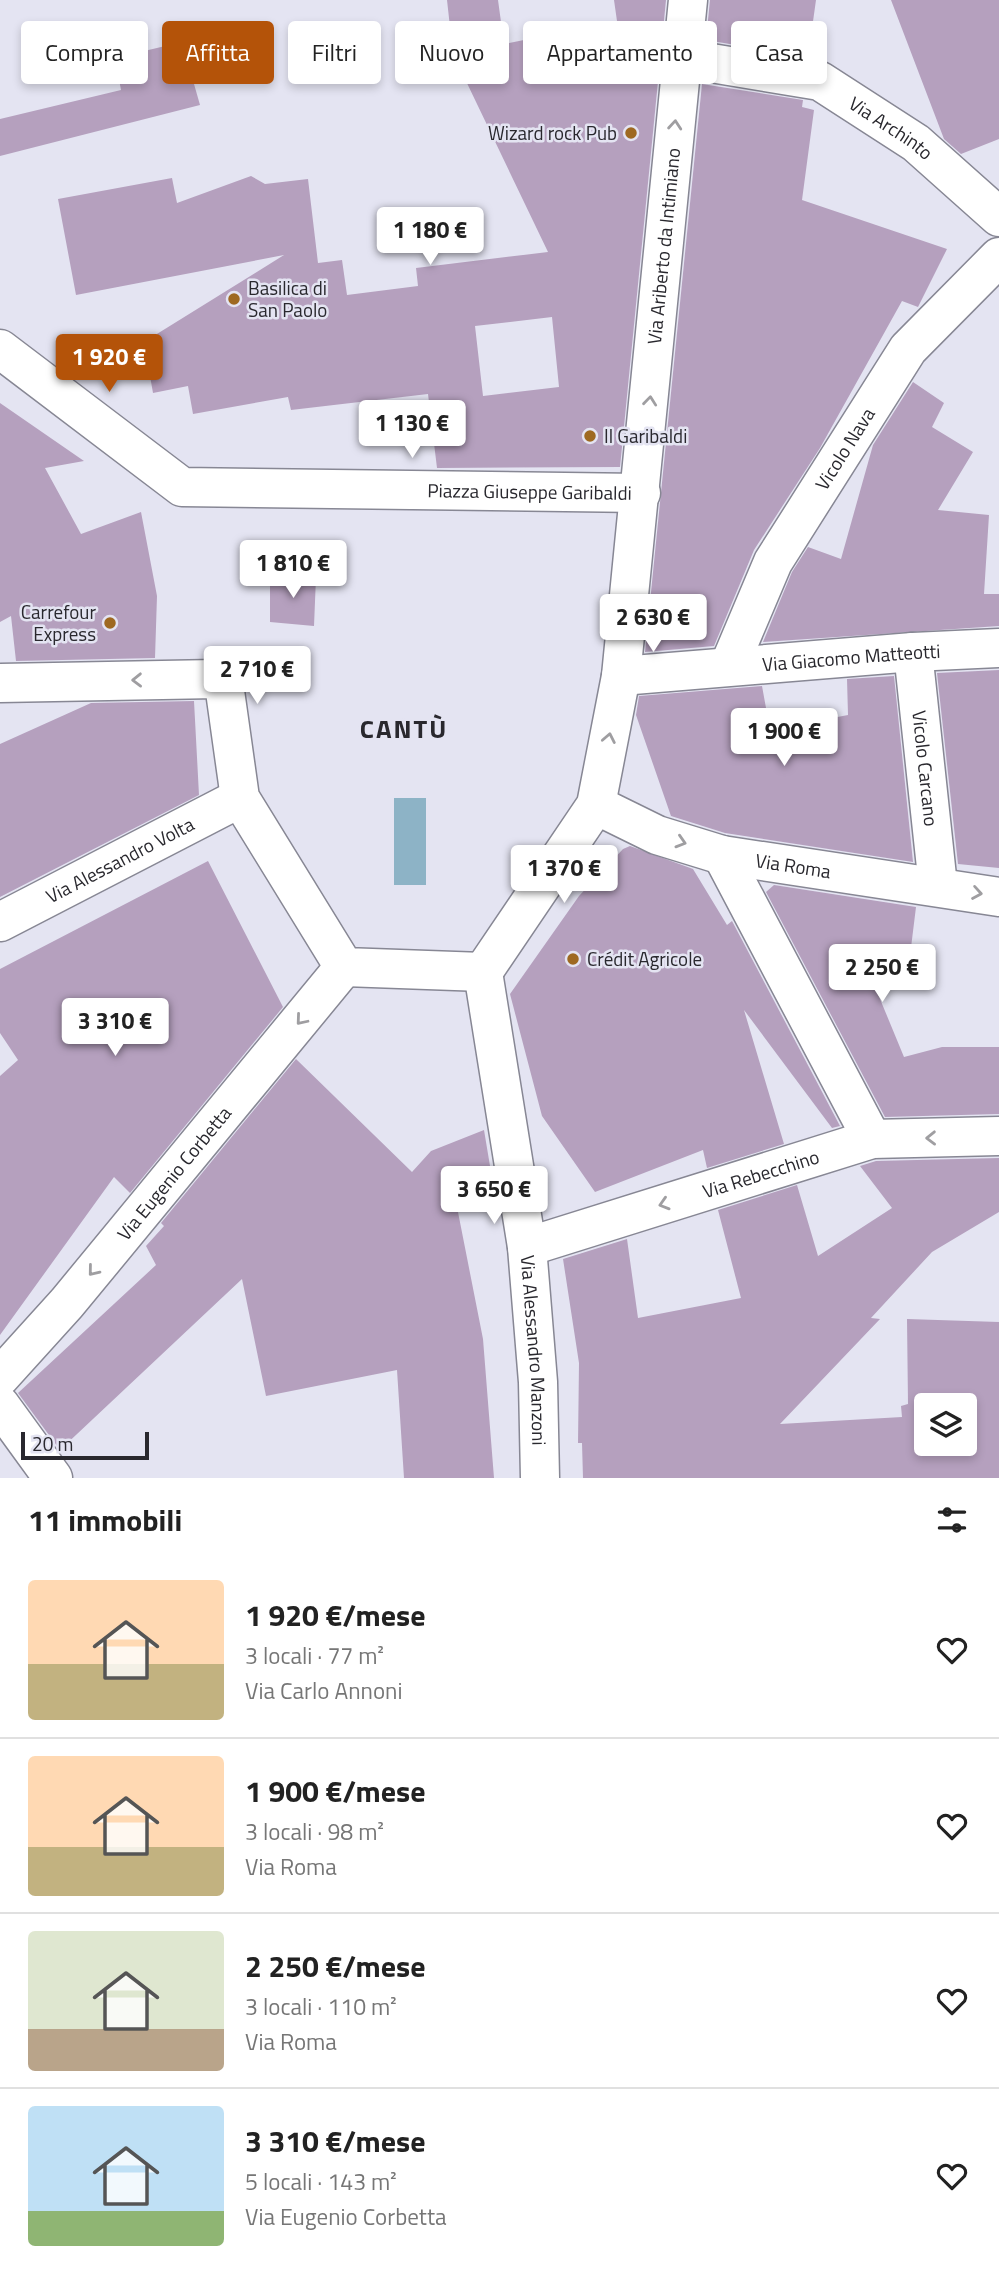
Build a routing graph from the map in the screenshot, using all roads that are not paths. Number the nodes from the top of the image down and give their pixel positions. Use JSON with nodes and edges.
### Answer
{"nodes":[{"id":1,"x":688,"y":0,"type":"edge"},
{"id":2,"x":685,"y":21,"type":"edge"},
{"id":3,"x":717,"y":64,"type":"edge"},
{"id":4,"x":679,"y":84,"type":"edge"},
{"id":5,"x":999,"y":217,"type":"edge"},
{"id":6,"x":999,"y":257,"type":"edge"},
{"id":7,"x":0,"y":349,"type":"edge"},
{"id":8,"x":641,"y":493,"type":"junction"},
{"id":9,"x":999,"y":649,"type":"edge"},
{"id":10,"x":913,"y":652,"type":"junction"},
{"id":11,"x":729,"y":666,"type":"junction"},
{"id":12,"x":621,"y":676,"type":"junction"},
{"id":13,"x":0,"y":683,"type":"edge"},
{"id":14,"x":240,"y":798,"type":"junction"},
{"id":15,"x":596,"y":805,"type":"junction"},
{"id":16,"x":722,"y":855,"type":"junction"},
{"id":17,"x":938,"y":886,"type":"junction"},
{"id":18,"x":999,"y":897,"type":"edge"},
{"id":19,"x":0,"y":921,"type":"edge"},
{"id":20,"x":344,"y":967,"type":"junction"},
{"id":21,"x":483,"y":972,"type":"junction"},
{"id":22,"x":999,"y":1136,"type":"edge"},
{"id":23,"x":872,"y":1139,"type":"junction"},
{"id":24,"x":527,"y":1247,"type":"junction"},
{"id":25,"x":0,"y":1377,"type":"edge"},
{"id":26,"x":0,"y":1405,"type":"edge"},
{"id":27,"x":53,"y":1478,"type":"edge"},
{"id":28,"x":541,"y":1478,"type":"edge"}],
"edges":[{"from":1,"to":2,"type":"street","name":"Via Ariberto da Intimiano"},
{"from":3,"to":5,"type":"street","name":"Via Archinto"},
{"from":8,"to":4,"type":"street","name":"Via Ariberto da Intimiano","one_way":true},
{"from":6,"to":11,"type":"street","name":"Vicolo Nava"},
{"from":7,"to":8,"type":"street","name":"Piazza Giuseppe Garibaldi"},
{"from":8,"to":12,"type":"street","name":"Piazza Giuseppe Garibaldi"},
{"from":9,"to":10,"type":"street","name":"Via Giacomo Matteotti"},
{"from":10,"to":11,"type":"street","name":"Via Giacomo Matteotti"},
{"from":10,"to":17,"type":"street","name":"Vicolo Carcano"},
{"from":11,"to":12,"type":"street","name":"Via Giacomo Matteotti"},
{"from":15,"to":12,"type":"street","name":"Piazza Giuseppe Garibaldi","one_way":true},
{"from":14,"to":13,"type":"street","one_way":true},
{"from":14,"to":19,"type":"street","name":"Via Alessandro Volta"},
{"from":14,"to":20,"type":"street"},
{"from":15,"to":16,"type":"street","name":"Via Roma","one_way":true},
{"from":15,"to":21,"type":"street","name":"Piazza Giuseppe Garibaldi"},
{"from":16,"to":17,"type":"street","name":"Via Roma"},
{"from":16,"to":23,"type":"street"},
{"from":17,"to":18,"type":"street","name":"Via Roma","one_way":true},
{"from":20,"to":21,"type":"street"},
{"from":20,"to":25,"type":"street","name":"Via Eugenio Corbetta","one_way":true},
{"from":21,"to":24,"type":"street","name":"Via Alessandro Manzoni"},
{"from":22,"to":23,"type":"street","name":"Via Rebecchino","one_way":true},
{"from":23,"to":24,"type":"street","name":"Via Rebecchino","one_way":true},
{"from":24,"to":28,"type":"street","name":"Via Alessandro Manzoni"},
{"from":26,"to":27,"type":"street"}]}
